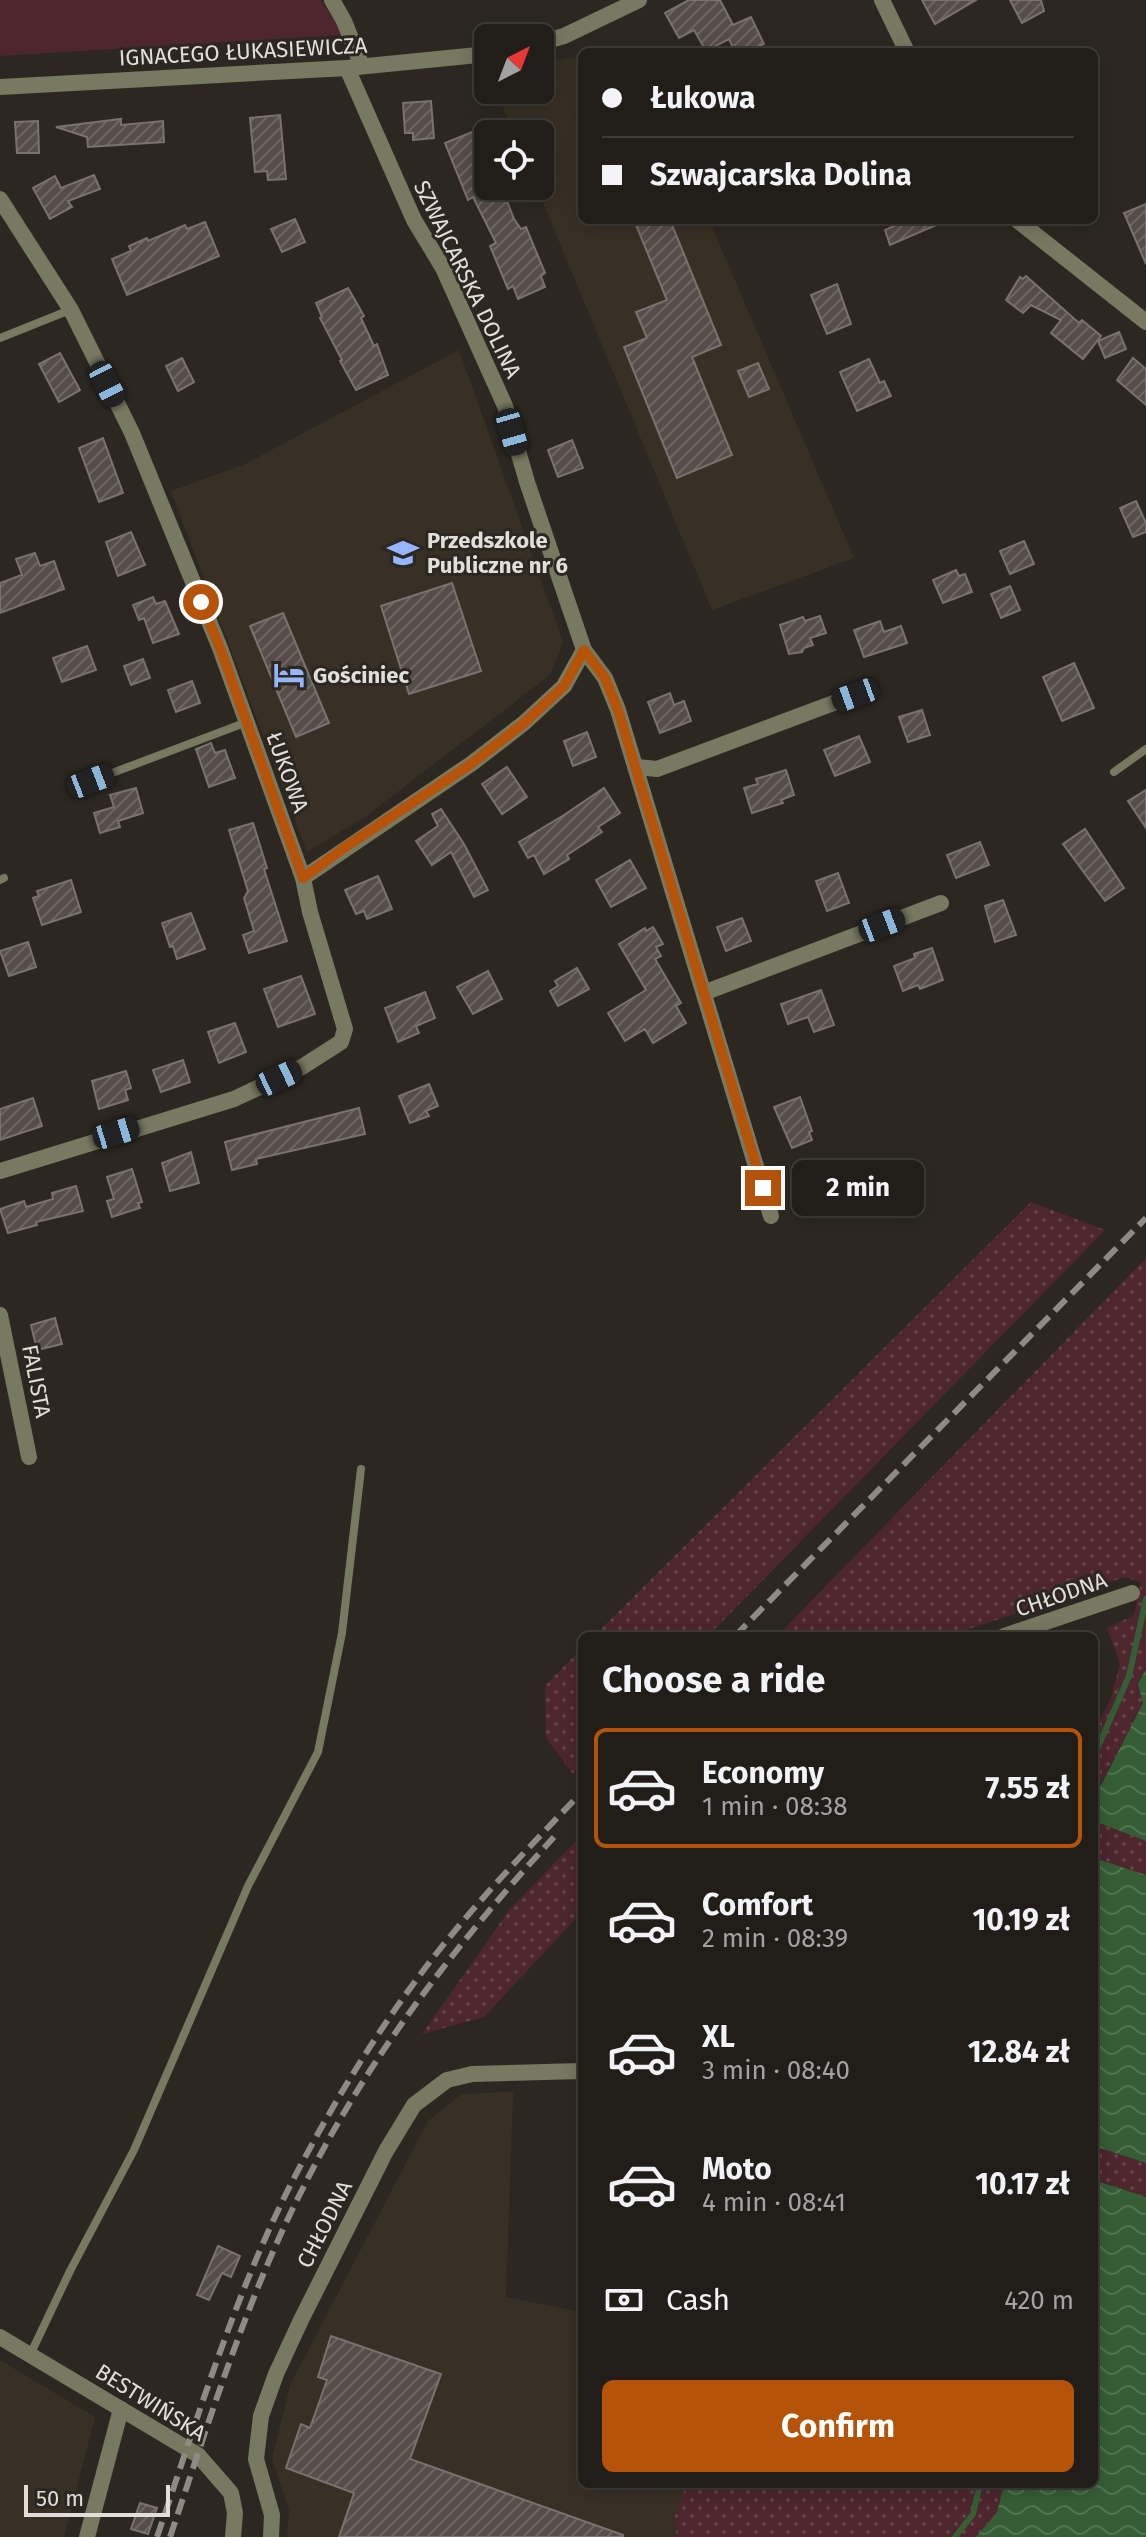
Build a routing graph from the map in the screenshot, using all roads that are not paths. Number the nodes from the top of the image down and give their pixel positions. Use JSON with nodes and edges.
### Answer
{"nodes":[{"id":1,"x":332,"y":0,"type":"edge"},
{"id":2,"x":639,"y":0,"type":"edge"},
{"id":3,"x":882,"y":0,"type":"edge"},
{"id":4,"x":554,"y":39,"type":"edge"},
{"id":5,"x":905,"y":48,"type":"edge"},
{"id":6,"x":474,"y":55,"type":"edge"},
{"id":7,"x":354,"y":67,"type":"junction"},
{"id":8,"x":0,"y":87,"type":"edge"},
{"id":9,"x":0,"y":199,"type":"edge"},
{"id":10,"x":1022,"y":224,"type":"edge"},
{"id":11,"x":71,"y":310,"type":"junction"},
{"id":12,"x":1146,"y":322,"type":"edge"},
{"id":13,"x":0,"y":338,"type":"edge"},
{"id":14,"x":584,"y":650,"type":"junction"},
{"id":15,"x":855,"y":695,"type":"dead end"},
{"id":16,"x":247,"y":722,"type":"junction"},
{"id":17,"x":1146,"y":749,"type":"edge"},
{"id":18,"x":637,"y":767,"type":"junction"},
{"id":19,"x":1114,"y":772,"type":"dead end"},
{"id":20,"x":91,"y":781,"type":"dead end"},
{"id":21,"x":303,"y":878,"type":"junction"},
{"id":22,"x":941,"y":903,"type":"dead end"},
{"id":23,"x":706,"y":992,"type":"junction"},
{"id":24,"x":0,"y":1171,"type":"edge"},
{"id":25,"x":771,"y":1216,"type":"dead end"},
{"id":26,"x":0,"y":1315,"type":"edge"},
{"id":27,"x":29,"y":1457,"type":"dead end"},
{"id":28,"x":361,"y":1469,"type":"dead end"},
{"id":29,"x":1132,"y":1593,"type":"dead end"},
{"id":30,"x":1016,"y":1632,"type":"edge"},
{"id":31,"x":578,"y":2071,"type":"edge"},
{"id":32,"x":0,"y":2337,"type":"edge"},
{"id":33,"x":30,"y":2355,"type":"junction"},
{"id":34,"x":121,"y":2409,"type":"junction"},
{"id":35,"x":87,"y":2537,"type":"edge"},
{"id":36,"x":233,"y":2537,"type":"edge"},
{"id":37,"x":271,"y":2537,"type":"edge"}],
"edges":[{"from":1,"to":7,"type":"street","name":"SZWAJCARSKA DOLINA"},
{"from":2,"to":4,"type":"street"},
{"from":3,"to":5,"type":"street"},
{"from":6,"to":7,"type":"street","name":"IGNACEGO ŁUKASIEWICZA"},
{"from":7,"to":8,"type":"street","name":"IGNACEGO ŁUKASIEWICZA"},
{"from":7,"to":14,"type":"street","name":"SZWAJCARSKA DOLINA"},
{"from":9,"to":11,"type":"street","name":"ŁUKOWA"},
{"from":10,"to":12,"type":"street"},
{"from":11,"to":13,"type":"lane"},
{"from":11,"to":16,"type":"street","name":"ŁUKOWA"},
{"from":14,"to":18,"type":"street","name":"SZWAJCARSKA DOLINA"},
{"from":14,"to":21,"type":"street"},
{"from":15,"to":18,"type":"street"},
{"from":16,"to":20,"type":"lane"},
{"from":16,"to":21,"type":"street","name":"ŁUKOWA"},
{"from":17,"to":19,"type":"lane"},
{"from":18,"to":23,"type":"street","name":"SZWAJCARSKA DOLINA"},
{"from":21,"to":24,"type":"street","name":"ŁUKOWA"},
{"from":22,"to":23,"type":"street"},
{"from":23,"to":25,"type":"street","name":"SZWAJCARSKA DOLINA"},
{"from":26,"to":27,"type":"street","name":"FALISTA"},
{"from":28,"to":33,"type":"lane"},
{"from":29,"to":30,"type":"street","name":"CHŁODNA"},
{"from":31,"to":37,"type":"street","name":"CHŁODNA"},
{"from":32,"to":33,"type":"street","name":"BESTWIŃSKA"},
{"from":33,"to":34,"type":"street","name":"BESTWIŃSKA"},
{"from":34,"to":35,"type":"street"},
{"from":34,"to":36,"type":"street","name":"BESTWIŃSKA"}]}
